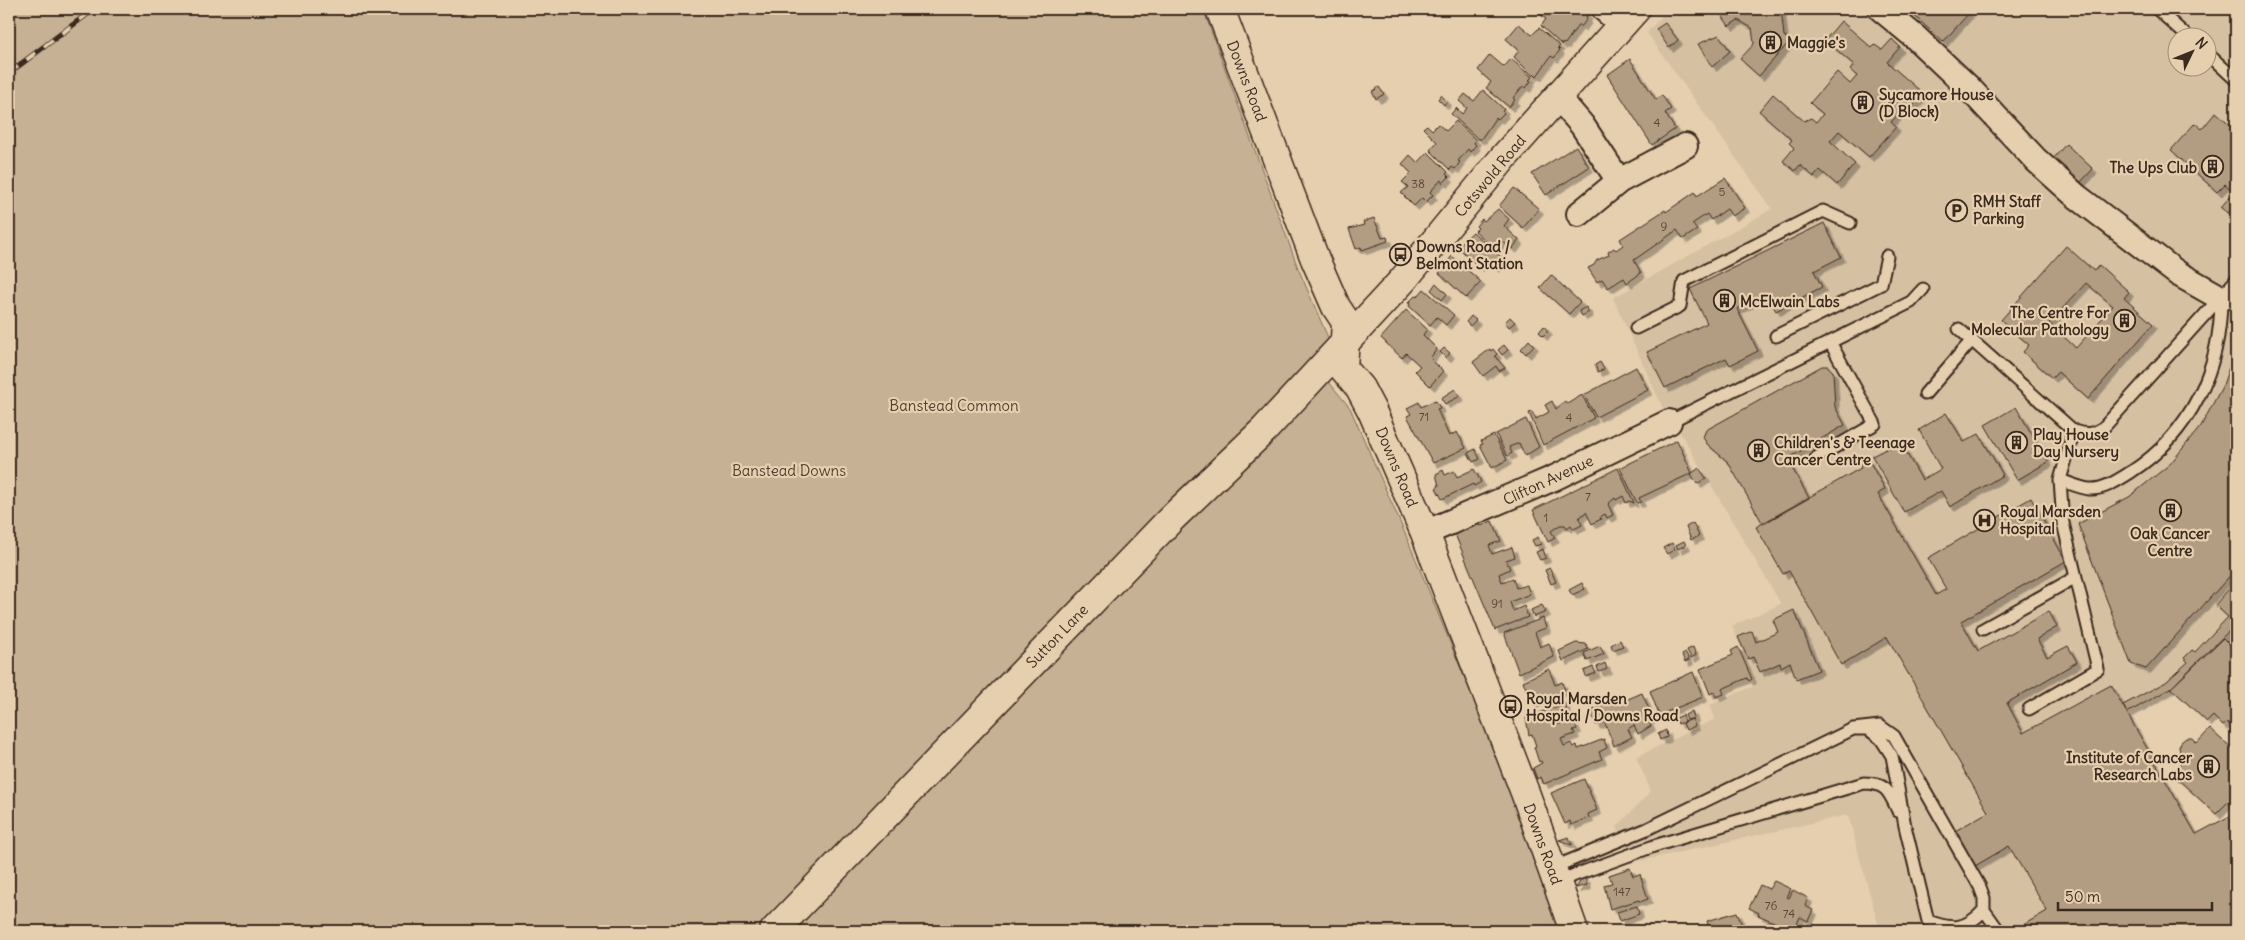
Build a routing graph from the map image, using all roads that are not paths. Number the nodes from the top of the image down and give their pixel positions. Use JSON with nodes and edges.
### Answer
{"nodes":[{"id":1,"x":1220,"y":9,"type":"edge"},
{"id":2,"x":1881,"y":9,"type":"edge"},
{"id":3,"x":2156,"y":9,"type":"edge"},
{"id":4,"x":1620,"y":14,"type":"edge"},
{"id":5,"x":2178,"y":28,"type":"edge"},
{"id":6,"x":2218,"y":63,"type":"edge"},
{"id":7,"x":2236,"y":80,"type":"edge"},
{"id":8,"x":1558,"y":97,"type":"junction"},
{"id":9,"x":1685,"y":146,"type":"dead end"},
{"id":10,"x":1619,"y":180,"type":"junction"},
{"id":11,"x":1580,"y":214,"type":"dead end"},
{"id":12,"x":1850,"y":224,"type":"dead end"},
{"id":13,"x":1887,"y":256,"type":"dead end"},
{"id":14,"x":2236,"y":280,"type":"edge"},
{"id":15,"x":1923,"y":289,"type":"dead end"},
{"id":16,"x":2228,"y":301,"type":"edge"},
{"id":17,"x":1636,"y":328,"type":"dead end"},
{"id":18,"x":1959,"y":328,"type":"dead end"},
{"id":19,"x":1776,"y":336,"type":"dead end"},
{"id":20,"x":1972,"y":340,"type":"junction"},
{"id":21,"x":1830,"y":342,"type":"junction"},
{"id":22,"x":1344,"y":344,"type":"junction"},
{"id":23,"x":1925,"y":394,"type":"dead end"},
{"id":24,"x":1669,"y":422,"type":"joint"},
{"id":25,"x":2074,"y":431,"type":"junction"},
{"id":26,"x":1816,"y":458,"type":"dead end"},
{"id":27,"x":2060,"y":480,"type":"junction"},
{"id":28,"x":1425,"y":534,"type":"junction"},
{"id":29,"x":2076,"y":577,"type":"junction"},
{"id":30,"x":1984,"y":629,"type":"dead end"},
{"id":31,"x":2029,"y":709,"type":"dead end"},
{"id":32,"x":1853,"y":729,"type":"junction"},
{"id":33,"x":1905,"y":826,"type":"junction"},
{"id":34,"x":1560,"y":872,"type":"junction"},
{"id":35,"x":1984,"y":910,"type":"junction"},
{"id":36,"x":1930,"y":926,"type":"edge"},
{"id":37,"x":774,"y":931,"type":"edge"},
{"id":38,"x":1574,"y":931,"type":"edge"},
{"id":39,"x":1998,"y":931,"type":"edge"}],
"edges":[{"from":1,"to":22,"type":"main road","name":"Downs Road"},
{"from":2,"to":16,"type":"street"},
{"from":3,"to":5,"type":"lane"},
{"from":4,"to":8,"type":"main road","name":"Cotswold Road"},
{"from":6,"to":7,"type":"lane"},
{"from":8,"to":10,"type":"street"},
{"from":8,"to":22,"type":"main road","name":"Cotswold Road"},
{"from":9,"to":10,"type":"street"},
{"from":10,"to":11,"type":"street"},
{"from":12,"to":17,"type":"lane"},
{"from":13,"to":19,"type":"lane"},
{"from":14,"to":16,"type":"lane"},
{"from":15,"to":21,"type":"lane"},
{"from":16,"to":25,"type":"lane"},
{"from":16,"to":27,"type":"lane"},
{"from":18,"to":20,"type":"lane"},
{"from":20,"to":23,"type":"lane"},
{"from":20,"to":25,"type":"lane"},
{"from":21,"to":24,"type":"lane"},
{"from":21,"to":26,"type":"lane"},
{"from":22,"to":28,"type":"main road","name":"Downs Road"},
{"from":22,"to":37,"type":"main road","name":"Sutton Lane"},
{"from":24,"to":28,"type":"street","name":"Clifton Avenue"},
{"from":25,"to":27,"type":"lane"},
{"from":27,"to":29,"type":"lane"},
{"from":28,"to":34,"type":"main road","name":"Downs Road"},
{"from":29,"to":30,"type":"lane"},
{"from":29,"to":31,"type":"lane"},
{"from":32,"to":33,"type":"lane"},
{"from":32,"to":34,"type":"lane"},
{"from":32,"to":35,"type":"lane"},
{"from":33,"to":34,"type":"lane"},
{"from":33,"to":36,"type":"lane"},
{"from":34,"to":38,"type":"main road","name":"Downs Road"},
{"from":35,"to":36,"type":"lane"},
{"from":35,"to":39,"type":"lane"}]}
